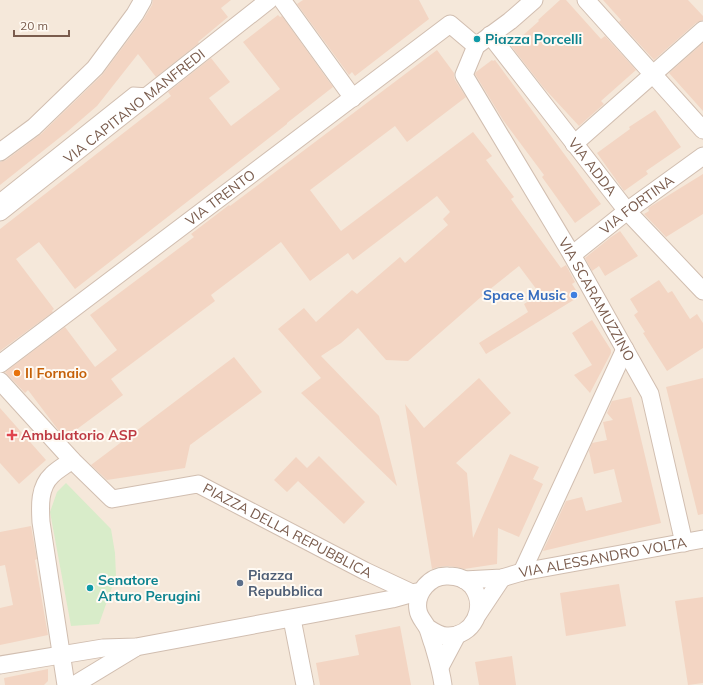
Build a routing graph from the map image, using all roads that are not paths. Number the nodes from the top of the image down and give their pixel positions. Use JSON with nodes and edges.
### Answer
{"nodes":[{"id":1,"x":143,"y":0,"type":"edge"},
{"id":2,"x":269,"y":0,"type":"edge"},
{"id":3,"x":282,"y":0,"type":"edge"},
{"id":4,"x":534,"y":0,"type":"edge"},
{"id":5,"x":586,"y":0,"type":"edge"},
{"id":6,"x":703,"y":30,"type":"edge"},
{"id":7,"x":490,"y":35,"type":"junction"},
{"id":8,"x":476,"y":46,"type":"junction"},
{"id":9,"x":653,"y":74,"type":"junction"},
{"id":10,"x":151,"y":93,"type":"junction"},
{"id":11,"x":353,"y":98,"type":"junction"},
{"id":12,"x":703,"y":130,"type":"edge"},
{"id":13,"x":574,"y":144,"type":"junction"},
{"id":14,"x":0,"y":152,"type":"edge"},
{"id":15,"x":703,"y":156,"type":"edge"},
{"id":16,"x":0,"y":198,"type":"edge"},
{"id":17,"x":627,"y":211,"type":"junction"},
{"id":18,"x":0,"y":212,"type":"edge"},
{"id":19,"x":572,"y":255,"type":"junction"},
{"id":20,"x":703,"y":291,"type":"edge"},
{"id":21,"x":626,"y":349,"type":"junction"},
{"id":22,"x":0,"y":364,"type":"edge"},
{"id":23,"x":0,"y":382,"type":"edge"},
{"id":24,"x":72,"y":460,"type":"junction"},
{"id":25,"x":703,"y":539,"type":"edge"},
{"id":26,"x":684,"y":543,"type":"junction"},
{"id":27,"x":522,"y":572,"type":"junction"},
{"id":28,"x":502,"y":578,"type":"junction"},
{"id":29,"x":464,"y":580,"type":"junction"},
{"id":30,"x":417,"y":592,"type":"junction"},
{"id":31,"x":392,"y":599,"type":"junction"},
{"id":32,"x":478,"y":614,"type":"junction"},
{"id":33,"x":292,"y":619,"type":"junction"},
{"id":34,"x":424,"y":624,"type":"junction"},
{"id":35,"x":457,"y":635,"type":"junction"},
{"id":36,"x":136,"y":647,"type":"junction"},
{"id":37,"x":62,"y":655,"type":"junction"},
{"id":38,"x":0,"y":664,"type":"edge"},
{"id":39,"x":440,"y":667,"type":"junction"},
{"id":40,"x":66,"y":685,"type":"edge"},
{"id":41,"x":74,"y":685,"type":"edge"},
{"id":42,"x":305,"y":685,"type":"edge"},
{"id":43,"x":443,"y":685,"type":"edge"}],
"edges":[{"from":1,"to":14,"type":"street"},
{"from":2,"to":10,"type":"street","name":"VIA CAPITANO MANFREDI"},
{"from":3,"to":11,"type":"street"},
{"from":4,"to":7,"type":"street"},
{"from":5,"to":9,"type":"street"},
{"from":6,"to":9,"type":"street"},
{"from":7,"to":8,"type":"street"},
{"from":7,"to":13,"type":"street","name":"VIA ADDA"},
{"from":8,"to":11,"type":"street","name":"VIA TRENTO"},
{"from":8,"to":19,"type":"street","name":"VIA SCARAMUZZINO"},
{"from":9,"to":12,"type":"street"},
{"from":9,"to":13,"type":"street"},
{"from":10,"to":16,"type":"lane"},
{"from":10,"to":18,"type":"street","name":"VIA CAPITANO MANFREDI"},
{"from":11,"to":22,"type":"street","name":"VIA TRENTO"},
{"from":13,"to":17,"type":"street","name":"VIA ADDA"},
{"from":15,"to":17,"type":"street","name":"VIA FORTINA"},
{"from":17,"to":19,"type":"street","name":"VIA FORTINA"},
{"from":17,"to":20,"type":"street","name":"VIA ADDA"},
{"from":19,"to":21,"type":"street","name":"VIA SCARAMUZZINO"},
{"from":21,"to":26,"type":"street","name":"VIA SCARAMUZZINO"},
{"from":21,"to":27,"type":"street"},
{"from":23,"to":24,"type":"street"},
{"from":24,"to":30,"type":"street","name":"PIAZZA DELLA REPUBBLICA"},
{"from":24,"to":37,"type":"street"},
{"from":25,"to":26,"type":"street","name":"VIA ALESSANDRO VOLTA"},
{"from":26,"to":27,"type":"street","name":"VIA ALESSANDRO VOLTA"},
{"from":27,"to":28,"type":"street","name":"VIA ALESSANDRO VOLTA"},
{"from":28,"to":29,"type":"street","name":"VIA ALESSANDRO VOLTA"},
{"from":28,"to":32,"type":"street","name":"VIA ALESSANDRO VOLTA"},
{"from":29,"to":30,"type":"street"},
{"from":29,"to":32,"type":"street"},
{"from":30,"to":31,"type":"street"},
{"from":30,"to":34,"type":"street"},
{"from":31,"to":33,"type":"street"},
{"from":31,"to":34,"type":"street"},
{"from":32,"to":35,"type":"street"},
{"from":33,"to":36,"type":"street"},
{"from":33,"to":42,"type":"street"},
{"from":34,"to":35,"type":"street"},
{"from":34,"to":39,"type":"street"},
{"from":35,"to":39,"type":"street"},
{"from":36,"to":37,"type":"street"},
{"from":36,"to":41,"type":"street"},
{"from":37,"to":38,"type":"street"},
{"from":37,"to":40,"type":"street"},
{"from":39,"to":43,"type":"street"}]}
